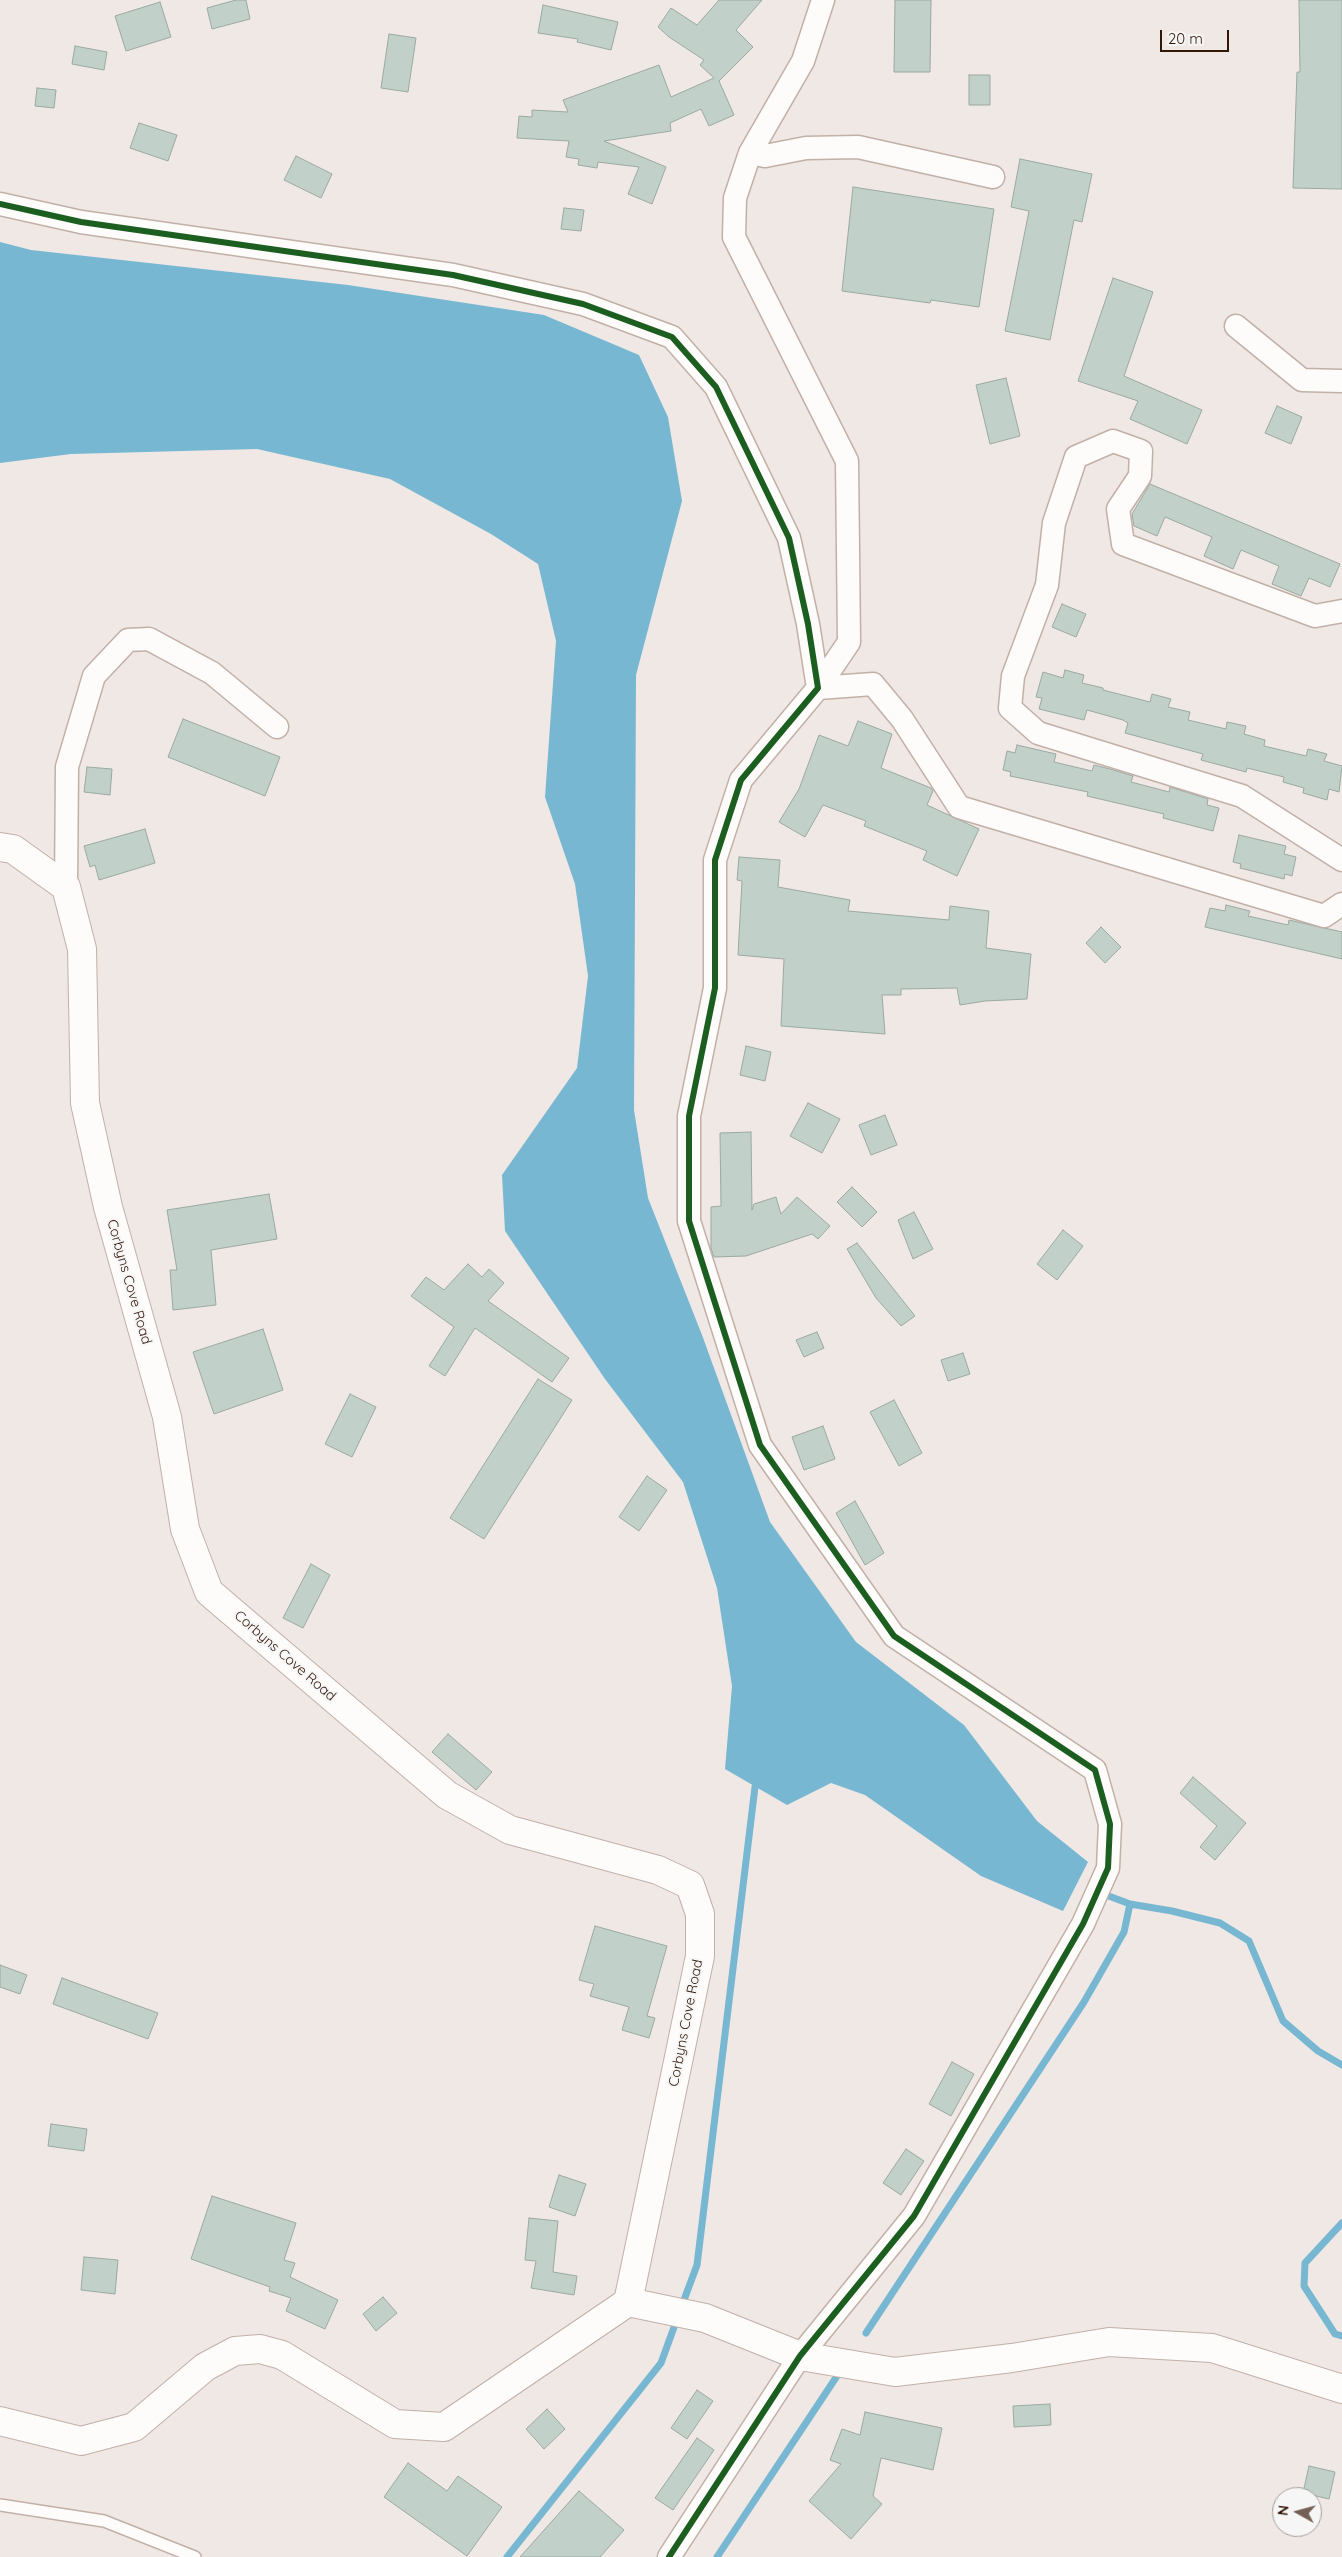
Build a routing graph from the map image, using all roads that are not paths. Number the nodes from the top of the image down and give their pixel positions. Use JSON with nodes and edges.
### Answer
{"nodes":[{"id":1,"x":823,"y":0,"type":"edge"},
{"id":2,"x":750,"y":153,"type":"junction"},
{"id":3,"x":993,"y":177,"type":"dead end"},
{"id":4,"x":0,"y":204,"type":"edge"},
{"id":5,"x":1236,"y":326,"type":"dead end"},
{"id":6,"x":1342,"y":381,"type":"edge"},
{"id":7,"x":1342,"y":610,"type":"edge"},
{"id":8,"x":818,"y":688,"type":"junction"},
{"id":9,"x":277,"y":727,"type":"dead end"},
{"id":10,"x":0,"y":847,"type":"edge"},
{"id":11,"x":1342,"y":860,"type":"edge"},
{"id":12,"x":66,"y":887,"type":"junction"},
{"id":13,"x":1342,"y":904,"type":"edge"},
{"id":14,"x":628,"y":2302,"type":"junction"},
{"id":15,"x":800,"y":2356,"type":"junction"},
{"id":16,"x":1342,"y":2389,"type":"edge"},
{"id":17,"x":0,"y":2420,"type":"edge"},
{"id":18,"x":0,"y":2505,"type":"edge"},
{"id":19,"x":195,"y":2557,"type":"edge"},
{"id":20,"x":669,"y":2557,"type":"edge"}],
"edges":[{"from":1,"to":2,"type":"street"},
{"from":2,"to":3,"type":"street"},
{"from":2,"to":8,"type":"street"},
{"from":4,"to":8,"type":"street"},
{"from":5,"to":6,"type":"street"},
{"from":7,"to":11,"type":"street"},
{"from":8,"to":13,"type":"street"},
{"from":8,"to":15,"type":"street"},
{"from":9,"to":12,"type":"street"},
{"from":10,"to":12,"type":"main road"},
{"from":12,"to":14,"type":"main road","name":"Corbyns Cove Road"},
{"from":14,"to":15,"type":"main road"},
{"from":14,"to":17,"type":"main road"},
{"from":15,"to":16,"type":"main road"},
{"from":15,"to":20,"type":"street"},
{"from":18,"to":19,"type":"lane"}]}
